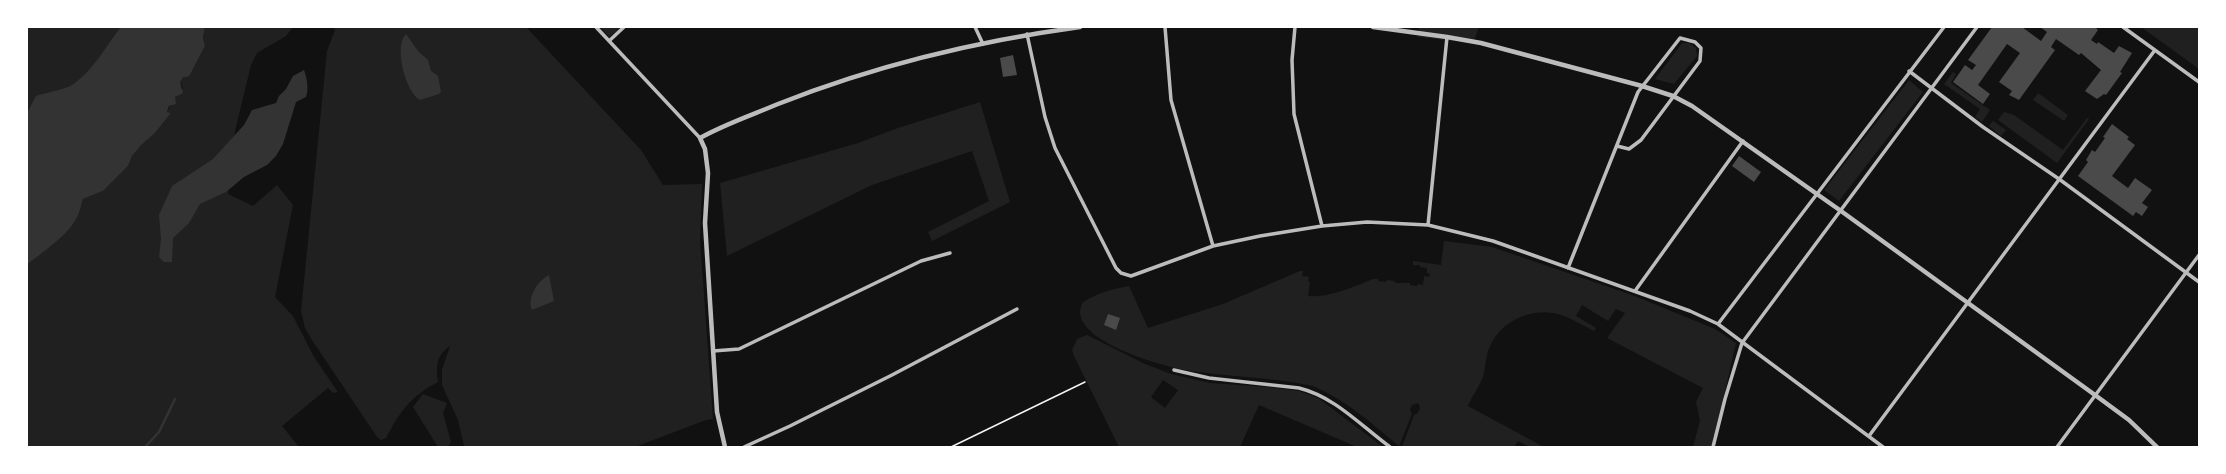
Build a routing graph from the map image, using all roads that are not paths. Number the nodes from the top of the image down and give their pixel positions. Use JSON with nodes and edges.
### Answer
{"nodes":[{"id":1,"x":596,"y":27,"type":"edge"},
{"id":2,"x":624,"y":27,"type":"edge"},
{"id":3,"x":975,"y":27,"type":"edge"},
{"id":4,"x":1080,"y":27,"type":"edge"},
{"id":5,"x":1165,"y":27,"type":"edge"},
{"id":6,"x":1295,"y":27,"type":"edge"},
{"id":7,"x":1373,"y":27,"type":"edge"},
{"id":8,"x":1944,"y":27,"type":"edge"},
{"id":9,"x":1977,"y":27,"type":"edge"},
{"id":10,"x":2124,"y":27,"type":"edge"},
{"id":11,"x":1027,"y":34,"type":"junction"},
{"id":12,"x":1447,"y":36,"type":"junction"},
{"id":13,"x":609,"y":41,"type":"junction"},
{"id":14,"x":983,"y":44,"type":"junction"},
{"id":15,"x":2155,"y":50,"type":"junction"},
{"id":16,"x":1909,"y":70,"type":"junction"},
{"id":17,"x":2199,"y":82,"type":"edge"},
{"id":18,"x":1642,"y":86,"type":"junction"},
{"id":19,"x":1932,"y":88,"type":"junction"},
{"id":20,"x":1673,"y":96,"type":"junction"},
{"id":21,"x":700,"y":138,"type":"junction"},
{"id":22,"x":1743,"y":141,"type":"junction"},
{"id":23,"x":1617,"y":146,"type":"junction"},
{"id":24,"x":2059,"y":179,"type":"junction"},
{"id":25,"x":1817,"y":194,"type":"junction"},
{"id":26,"x":1841,"y":211,"type":"junction"},
{"id":27,"x":1428,"y":225,"type":"junction"},
{"id":28,"x":1322,"y":226,"type":"junction"},
{"id":29,"x":1213,"y":246,"type":"junction"},
{"id":30,"x":950,"y":253,"type":"dead end"},
{"id":31,"x":2199,"y":255,"type":"edge"},
{"id":32,"x":1568,"y":268,"type":"junction"},
{"id":33,"x":2186,"y":273,"type":"junction"},
{"id":34,"x":2199,"y":282,"type":"edge"},
{"id":35,"x":1635,"y":291,"type":"junction"},
{"id":36,"x":1969,"y":303,"type":"junction"},
{"id":37,"x":1017,"y":309,"type":"dead end"},
{"id":38,"x":1718,"y":324,"type":"junction"},
{"id":39,"x":1742,"y":342,"type":"junction"},
{"id":40,"x":713,"y":351,"type":"junction"},
{"id":41,"x":1174,"y":370,"type":"dead end"},
{"id":42,"x":2095,"y":395,"type":"junction"},
{"id":43,"x":1869,"y":436,"type":"junction"},
{"id":44,"x":725,"y":447,"type":"edge"},
{"id":45,"x":744,"y":447,"type":"edge"},
{"id":46,"x":1390,"y":447,"type":"edge"},
{"id":47,"x":1713,"y":447,"type":"edge"},
{"id":48,"x":1883,"y":447,"type":"edge"},
{"id":49,"x":2057,"y":447,"type":"edge"},
{"id":50,"x":2157,"y":447,"type":"edge"}],
"edges":[{"from":1,"to":13,"type":"street"},
{"from":2,"to":13,"type":"street"},
{"from":3,"to":14,"type":"street"},
{"from":4,"to":11,"type":"street"},
{"from":5,"to":29,"type":"street"},
{"from":6,"to":28,"type":"street"},
{"from":7,"to":12,"type":"street"},
{"from":8,"to":16,"type":"street"},
{"from":9,"to":19,"type":"street"},
{"from":10,"to":15,"type":"street"},
{"from":11,"to":14,"type":"street"},
{"from":11,"to":29,"type":"street"},
{"from":12,"to":18,"type":"street"},
{"from":12,"to":27,"type":"street"},
{"from":13,"to":21,"type":"street"},
{"from":14,"to":21,"type":"street"},
{"from":15,"to":17,"type":"street"},
{"from":15,"to":24,"type":"street"},
{"from":16,"to":19,"type":"street"},
{"from":16,"to":25,"type":"street"},
{"from":18,"to":20,"type":"street"},
{"from":18,"to":20,"type":"street"},
{"from":18,"to":23,"type":"street"},
{"from":19,"to":24,"type":"street"},
{"from":19,"to":26,"type":"street"},
{"from":20,"to":22,"type":"street"},
{"from":20,"to":23,"type":"street"},
{"from":21,"to":40,"type":"street"},
{"from":22,"to":25,"type":"street"},
{"from":22,"to":35,"type":"street"},
{"from":23,"to":32,"type":"street"},
{"from":24,"to":33,"type":"street"},
{"from":24,"to":36,"type":"street"},
{"from":25,"to":26,"type":"street"},
{"from":25,"to":38,"type":"street"},
{"from":26,"to":36,"type":"street"},
{"from":26,"to":39,"type":"street"},
{"from":27,"to":28,"type":"street"},
{"from":27,"to":32,"type":"street"},
{"from":28,"to":29,"type":"street"},
{"from":30,"to":40,"type":"street"},
{"from":31,"to":33,"type":"street"},
{"from":32,"to":35,"type":"street"},
{"from":33,"to":34,"type":"street"},
{"from":33,"to":42,"type":"street"},
{"from":35,"to":38,"type":"street"},
{"from":36,"to":42,"type":"street"},
{"from":36,"to":43,"type":"street"},
{"from":37,"to":45,"type":"street"},
{"from":38,"to":39,"type":"street"},
{"from":39,"to":43,"type":"street"},
{"from":39,"to":47,"type":"street"},
{"from":40,"to":44,"type":"street"},
{"from":41,"to":46,"type":"street"},
{"from":42,"to":49,"type":"street"},
{"from":42,"to":50,"type":"street"},
{"from":43,"to":48,"type":"street"}]}
